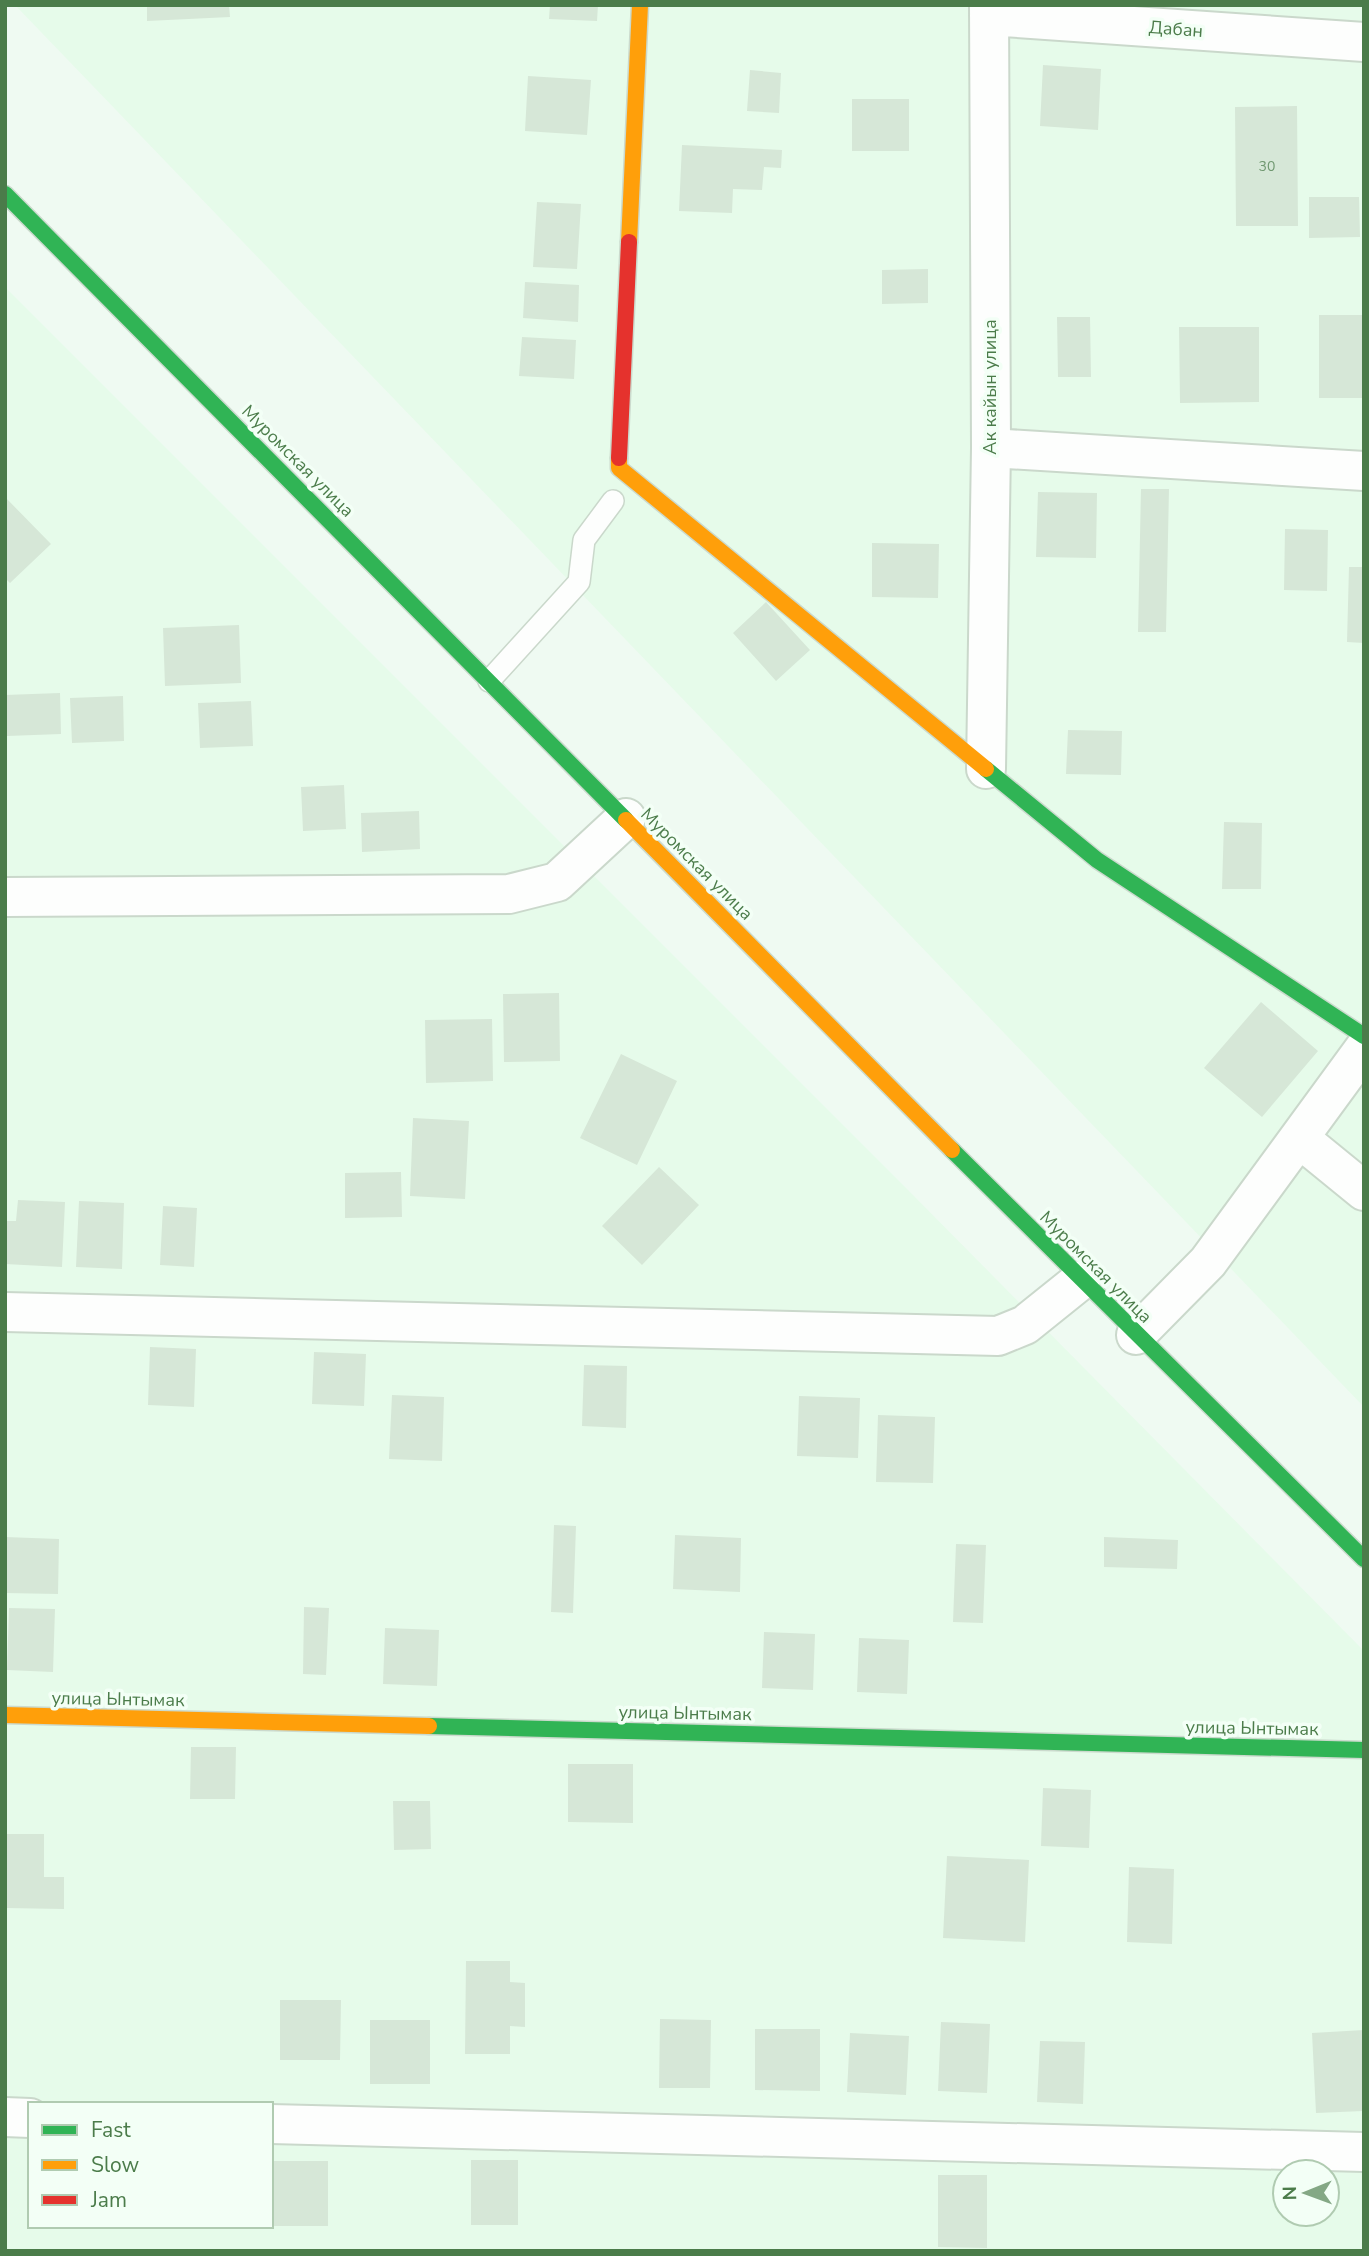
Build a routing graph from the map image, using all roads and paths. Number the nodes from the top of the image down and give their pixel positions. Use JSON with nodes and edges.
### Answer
{"nodes":[{"id":1,"x":640,"y":5,"type":"edge"},
{"id":2,"x":989,"y":11,"type":"edge"},
{"id":3,"x":1364,"y":42,"type":"edge"},
{"id":4,"x":5,"y":194,"type":"edge"},
{"id":5,"x":991,"y":448,"type":"junction"},
{"id":6,"x":619,"y":468,"type":"junction"},
{"id":7,"x":1364,"y":471,"type":"edge"},
{"id":8,"x":646,"y":490,"type":"junction"},
{"id":9,"x":613,"y":501,"type":"junction"},
{"id":10,"x":489,"y":681,"type":"junction"},
{"id":11,"x":986,"y":768,"type":"junction"},
{"id":12,"x":626,"y":818,"type":"junction"},
{"id":13,"x":5,"y":897,"type":"edge"},
{"id":14,"x":1364,"y":1036,"type":"edge"},
{"id":15,"x":1364,"y":1049,"type":"edge"},
{"id":16,"x":1299,"y":1138,"type":"junction"},
{"id":17,"x":1364,"y":1191,"type":"edge"},
{"id":18,"x":1081,"y":1280,"type":"junction"},
{"id":19,"x":5,"y":1312,"type":"edge"},
{"id":20,"x":1136,"y":1335,"type":"junction"},
{"id":21,"x":1364,"y":1559,"type":"edge"},
{"id":22,"x":5,"y":1715,"type":"edge"},
{"id":23,"x":1364,"y":1750,"type":"edge"},
{"id":24,"x":5,"y":2117,"type":"edge"},
{"id":25,"x":28,"y":2118,"type":"edge"},
{"id":26,"x":273,"y":2124,"type":"edge"},
{"id":27,"x":1364,"y":2152,"type":"edge"}],
"edges":[{"from":1,"to":6,"type":"street"},
{"from":2,"to":3,"type":"street","name":"Дабан"},
{"from":2,"to":5,"type":"street","name":"Ак кайын улица"},
{"from":4,"to":10,"type":"street","name":"Муромская улица"},
{"from":5,"to":7,"type":"street"},
{"from":5,"to":11,"type":"street","name":"Ак кайын улица"},
{"from":6,"to":8,"type":"street"},
{"from":6,"to":9,"type":"lane"},
{"from":8,"to":9,"type":"lane"},
{"from":8,"to":11,"type":"street"},
{"from":9,"to":10,"type":"lane"},
{"from":10,"to":12,"type":"street","name":"Муромская улица"},
{"from":11,"to":14,"type":"street"},
{"from":12,"to":13,"type":"street"},
{"from":12,"to":18,"type":"street","name":"Муромская улица"},
{"from":15,"to":16,"type":"street"},
{"from":16,"to":17,"type":"street"},
{"from":16,"to":20,"type":"street"},
{"from":18,"to":19,"type":"street"},
{"from":18,"to":20,"type":"street","name":"Муромская улица"},
{"from":20,"to":21,"type":"street","name":"Муромская улица"},
{"from":22,"to":23,"type":"street","name":"улица Ынтымак"},
{"from":24,"to":25,"type":"street"},
{"from":26,"to":27,"type":"street"}]}
